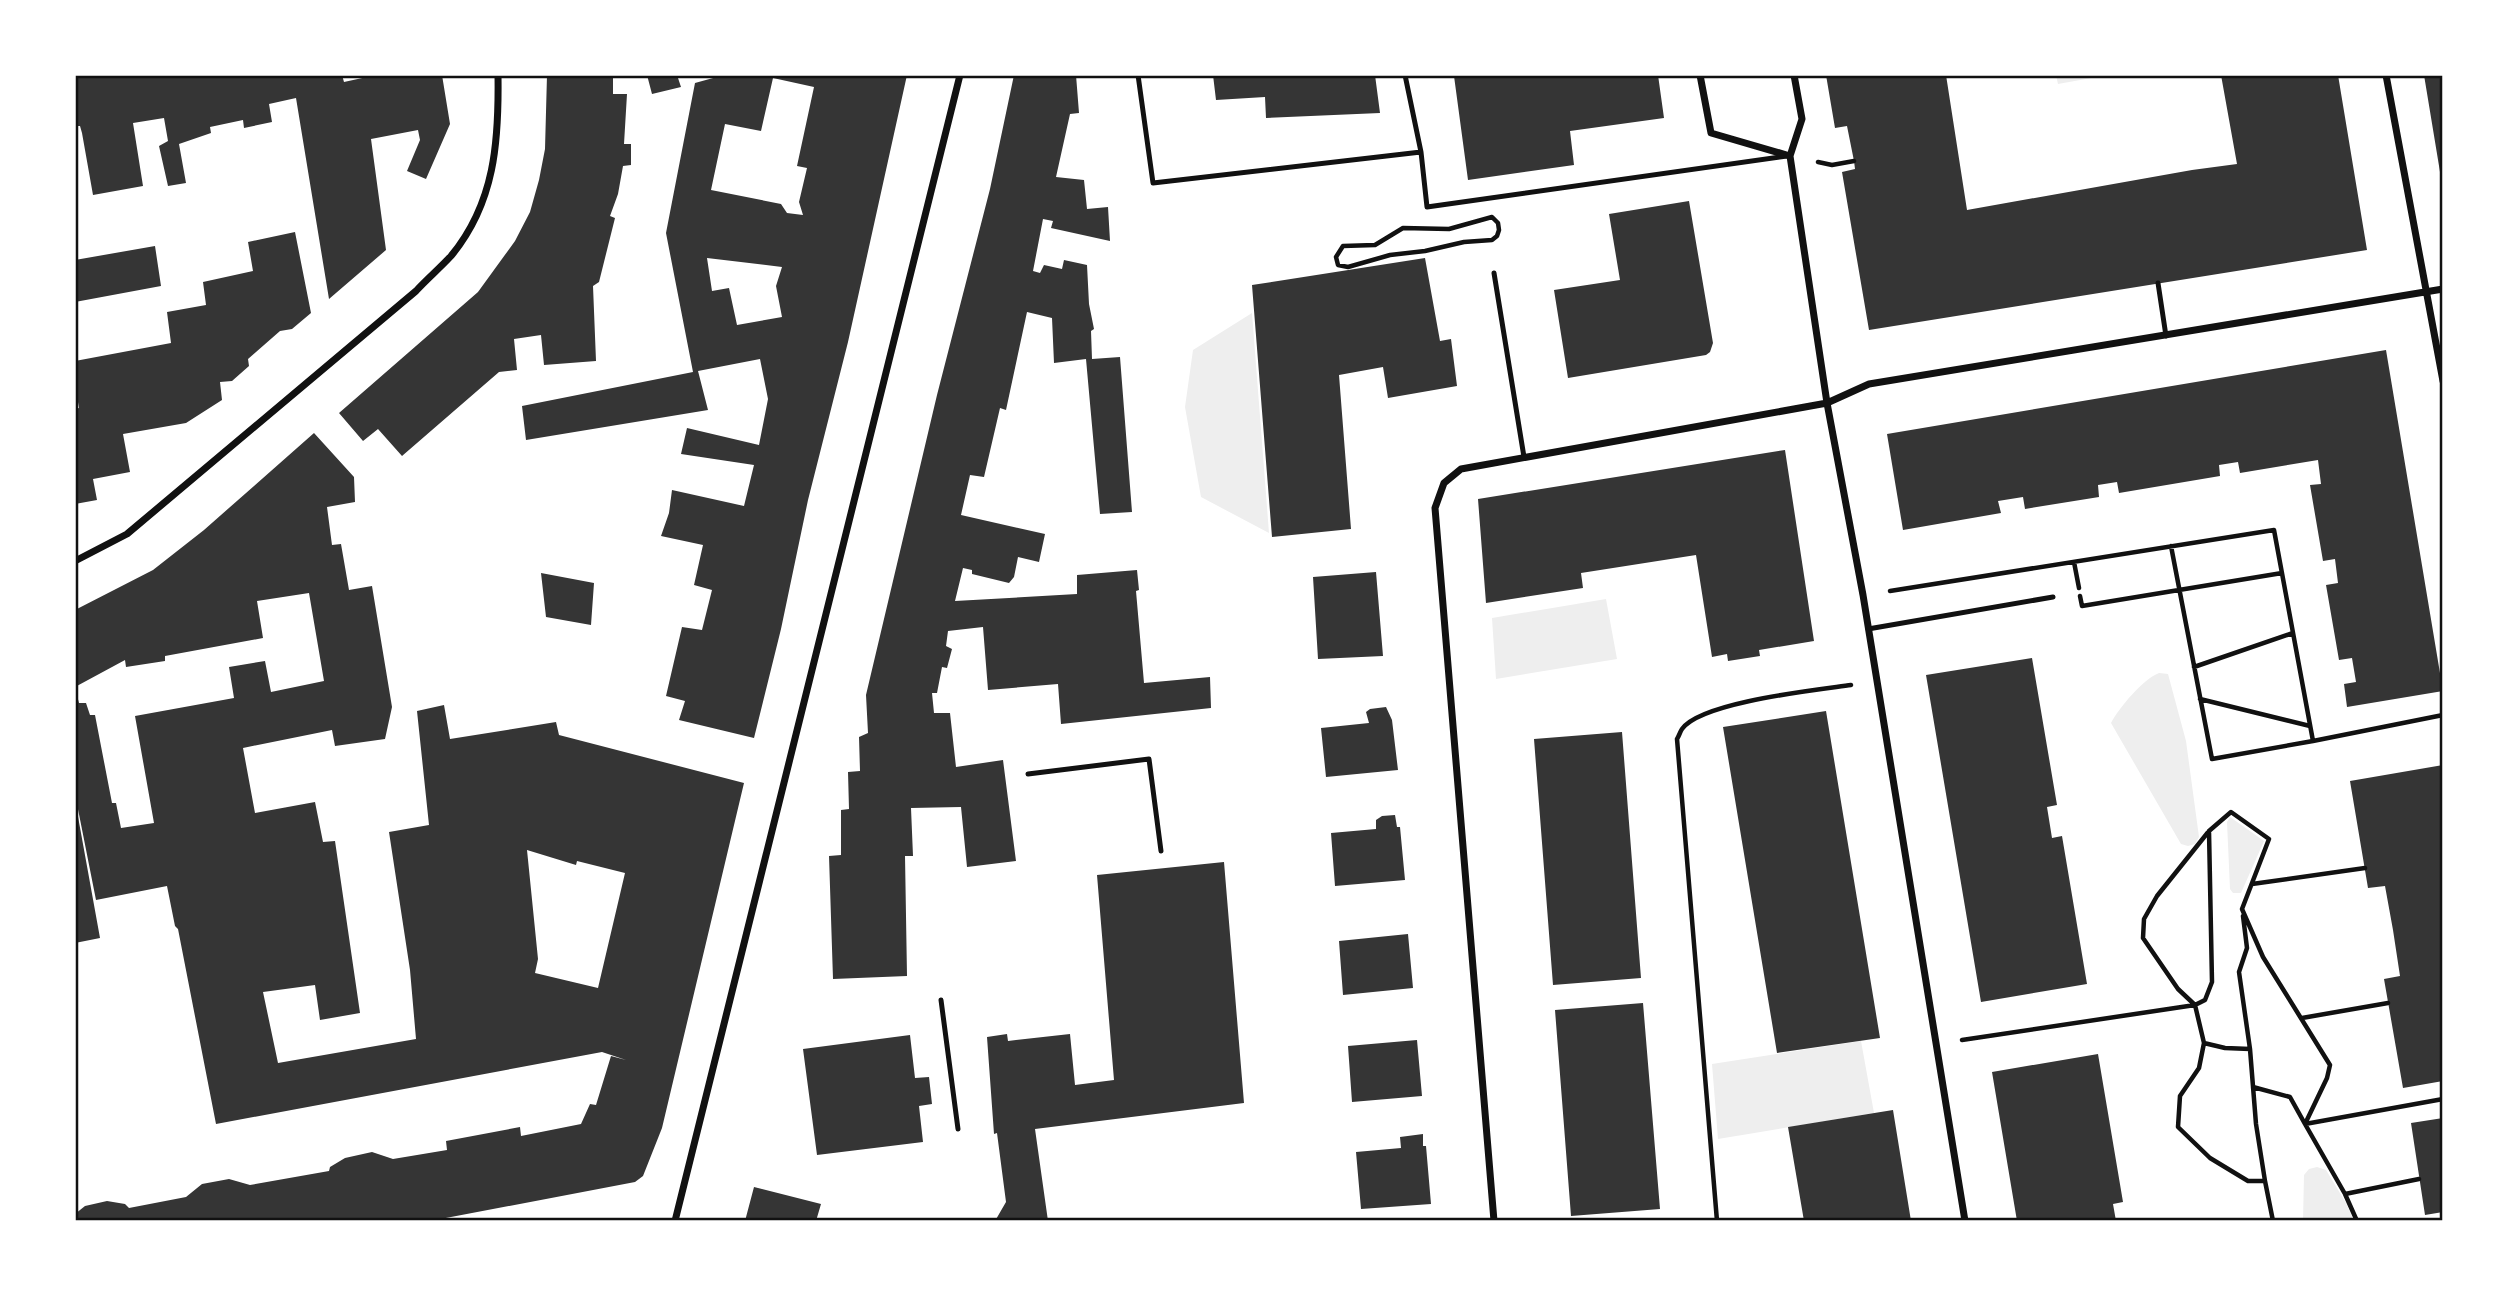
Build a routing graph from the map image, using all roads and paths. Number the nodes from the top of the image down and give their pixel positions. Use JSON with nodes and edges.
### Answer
{"nodes":[{"id":1,"x":498,"y":75,"type":"edge"},
{"id":2,"x":960,"y":75,"type":"edge"},
{"id":3,"x":1138,"y":75,"type":"edge"},
{"id":4,"x":1405,"y":75,"type":"edge"},
{"id":5,"x":1700,"y":75,"type":"edge"},
{"id":6,"x":1794,"y":75,"type":"edge"},
{"id":7,"x":2386,"y":75,"type":"edge"},
{"id":8,"x":1420,"y":152,"type":"junction"},
{"id":9,"x":1790,"y":156,"type":"junction"},
{"id":10,"x":1854,"y":161,"type":"dead end"},
{"id":11,"x":1497,"y":236,"type":"joint"},
{"id":12,"x":1494,"y":273,"type":"dead end"},
{"id":13,"x":2158,"y":283,"type":"dead end"},
{"id":14,"x":2443,"y":289,"type":"edge"},
{"id":15,"x":2426,"y":291,"type":"junction"},
{"id":16,"x":2166,"y":336,"type":"junction"},
{"id":17,"x":2443,"y":381,"type":"edge"},
{"id":18,"x":1827,"y":403,"type":"junction"},
{"id":19,"x":1524,"y":457,"type":"junction"},
{"id":20,"x":2171,"y":546,"type":"junction"},
{"id":21,"x":75,"y":561,"type":"edge"},
{"id":22,"x":2074,"y":562,"type":"junction"},
{"id":23,"x":2282,"y":573,"type":"junction"},
{"id":24,"x":2179,"y":591,"type":"junction"},
{"id":25,"x":1863,"y":595,"type":"junction"},
{"id":26,"x":2053,"y":597,"type":"dead end"},
{"id":27,"x":1868,"y":629,"type":"junction"},
{"id":28,"x":2293,"y":633,"type":"junction"},
{"id":29,"x":2194,"y":667,"type":"junction"},
{"id":30,"x":1877,"y":681,"type":"junction"},
{"id":31,"x":2200,"y":699,"type":"junction"},
{"id":32,"x":2443,"y":715,"type":"edge"},
{"id":33,"x":2310,"y":726,"type":"junction"},
{"id":34,"x":2313,"y":741,"type":"junction"},
{"id":35,"x":1028,"y":774,"type":"dead end"},
{"id":36,"x":2209,"y":831,"type":"junction"},
{"id":37,"x":1161,"y":850,"type":"dead end"},
{"id":38,"x":2365,"y":867,"type":"dead end"},
{"id":39,"x":2252,"y":884,"type":"junction"},
{"id":40,"x":2242,"y":909,"type":"junction"},
{"id":41,"x":941,"y":1000,"type":"dead end"},
{"id":42,"x":2388,"y":1003,"type":"dead end"},
{"id":43,"x":2195,"y":1005,"type":"junction"},
{"id":44,"x":2302,"y":1018,"type":"junction"},
{"id":45,"x":2204,"y":1043,"type":"junction"},
{"id":46,"x":1935,"y":1045,"type":"junction"},
{"id":47,"x":2250,"y":1049,"type":"junction"},
{"id":48,"x":2253,"y":1087,"type":"junction"},
{"id":49,"x":2443,"y":1099,"type":"edge"},
{"id":50,"x":2305,"y":1125,"type":"junction"},
{"id":51,"x":958,"y":1129,"type":"dead end"},
{"id":52,"x":2419,"y":1178,"type":"dead end"},
{"id":53,"x":2265,"y":1181,"type":"junction"},
{"id":54,"x":2345,"y":1194,"type":"junction"},
{"id":55,"x":675,"y":1221,"type":"edge"},
{"id":56,"x":1494,"y":1221,"type":"edge"},
{"id":57,"x":1717,"y":1221,"type":"edge"},
{"id":58,"x":1965,"y":1221,"type":"edge"},
{"id":59,"x":2273,"y":1221,"type":"edge"},
{"id":60,"x":2357,"y":1221,"type":"edge"}],
"edges":[{"from":1,"to":21,"type":"street"},
{"from":2,"to":55,"type":"street"},
{"from":3,"to":8,"type":"lane"},
{"from":4,"to":8,"type":"lane"},
{"from":5,"to":9,"type":"street"},
{"from":6,"to":9,"type":"street"},
{"from":7,"to":15,"type":"street"},
{"from":8,"to":9,"type":"lane"},
{"from":9,"to":10,"type":"path"},
{"from":9,"to":18,"type":"street"},
{"from":11,"to":11,"type":"path"},
{"from":12,"to":19,"type":"lane"},
{"from":13,"to":16,"type":"lane"},
{"from":14,"to":15,"type":"street"},
{"from":15,"to":16,"type":"street"},
{"from":15,"to":17,"type":"street"},
{"from":16,"to":18,"type":"street"},
{"from":18,"to":19,"type":"street"},
{"from":18,"to":25,"type":"street"},
{"from":19,"to":56,"type":"street"},
{"from":20,"to":22,"type":"path"},
{"from":20,"to":23,"type":"path"},
{"from":20,"to":24,"type":"path"},
{"from":22,"to":24,"type":"path"},
{"from":22,"to":25,"type":"path"},
{"from":23,"to":24,"type":"path"},
{"from":23,"to":28,"type":"path"},
{"from":24,"to":29,"type":"path"},
{"from":25,"to":27,"type":"street"},
{"from":26,"to":27,"type":"lane"},
{"from":27,"to":30,"type":"street"},
{"from":28,"to":29,"type":"path"},
{"from":28,"to":33,"type":"path"},
{"from":29,"to":31,"type":"path"},
{"from":30,"to":46,"type":"street"},
{"from":30,"to":57,"type":"path"},
{"from":31,"to":33,"type":"path"},
{"from":31,"to":34,"type":"path"},
{"from":32,"to":34,"type":"path"},
{"from":33,"to":34,"type":"path"},
{"from":35,"to":37,"type":"lane"},
{"from":36,"to":39,"type":"path"},
{"from":36,"to":43,"type":"path"},
{"from":36,"to":43,"type":"path"},
{"from":38,"to":39,"type":"path"},
{"from":39,"to":40,"type":"path"},
{"from":40,"to":44,"type":"path"},
{"from":40,"to":47,"type":"path"},
{"from":41,"to":51,"type":"lane"},
{"from":42,"to":44,"type":"path"},
{"from":43,"to":45,"type":"path"},
{"from":43,"to":46,"type":"path"},
{"from":44,"to":50,"type":"path"},
{"from":45,"to":47,"type":"path"},
{"from":45,"to":53,"type":"path"},
{"from":46,"to":58,"type":"street"},
{"from":47,"to":48,"type":"path"},
{"from":48,"to":50,"type":"path"},
{"from":48,"to":53,"type":"path"},
{"from":49,"to":50,"type":"path"},
{"from":50,"to":54,"type":"path"},
{"from":52,"to":54,"type":"path"},
{"from":53,"to":59,"type":"path"},
{"from":54,"to":60,"type":"path"}]}
